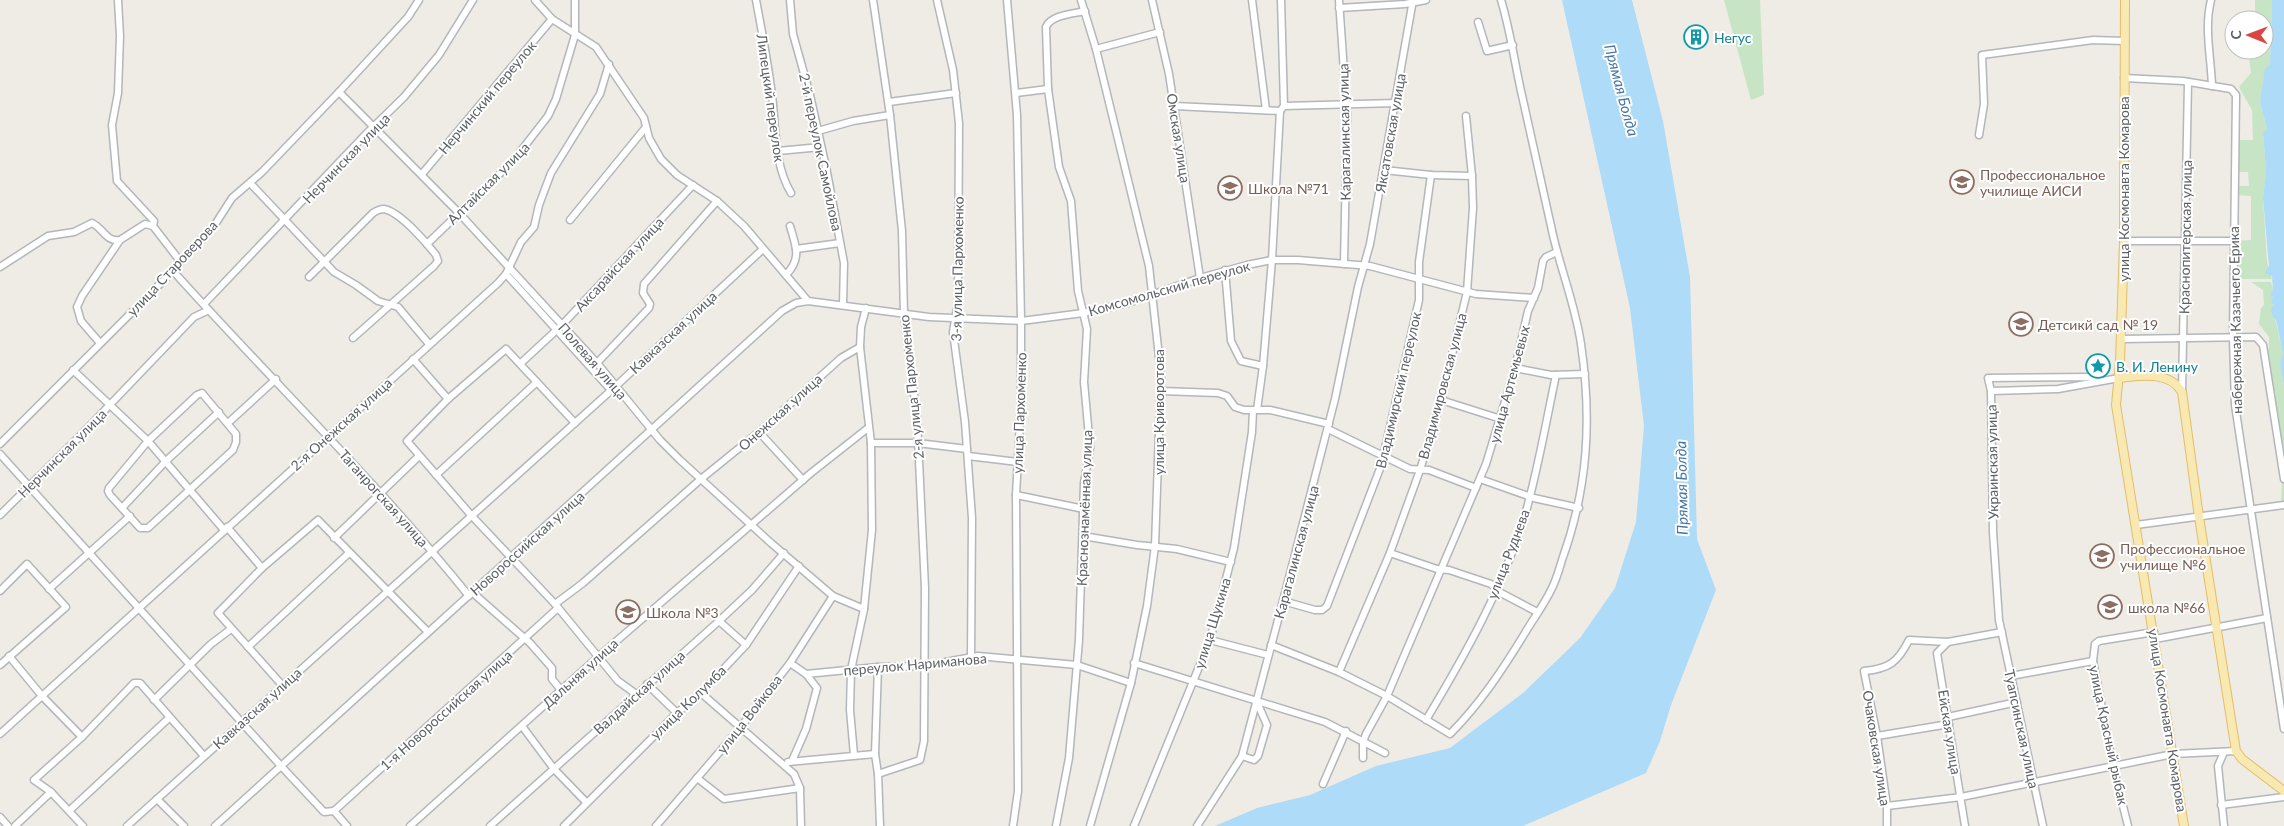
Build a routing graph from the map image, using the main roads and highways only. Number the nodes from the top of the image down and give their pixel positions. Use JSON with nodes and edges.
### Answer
{"nodes":[{"id":1,"x":2125,"y":0,"type":"edge"},
{"id":2,"x":2119,"y":378,"type":"junction"},
{"id":3,"x":2284,"y":791,"type":"edge"},
{"id":4,"x":2184,"y":826,"type":"edge"}],
"edges":[{"from":1,"to":2,"type":"main road","name":"улица Космонавта Комарова"},
{"from":2,"to":3,"type":"main road","name":"Краснопитерская улица"},
{"from":2,"to":4,"type":"main road","name":"улица Космонавта Комарова"}]}
